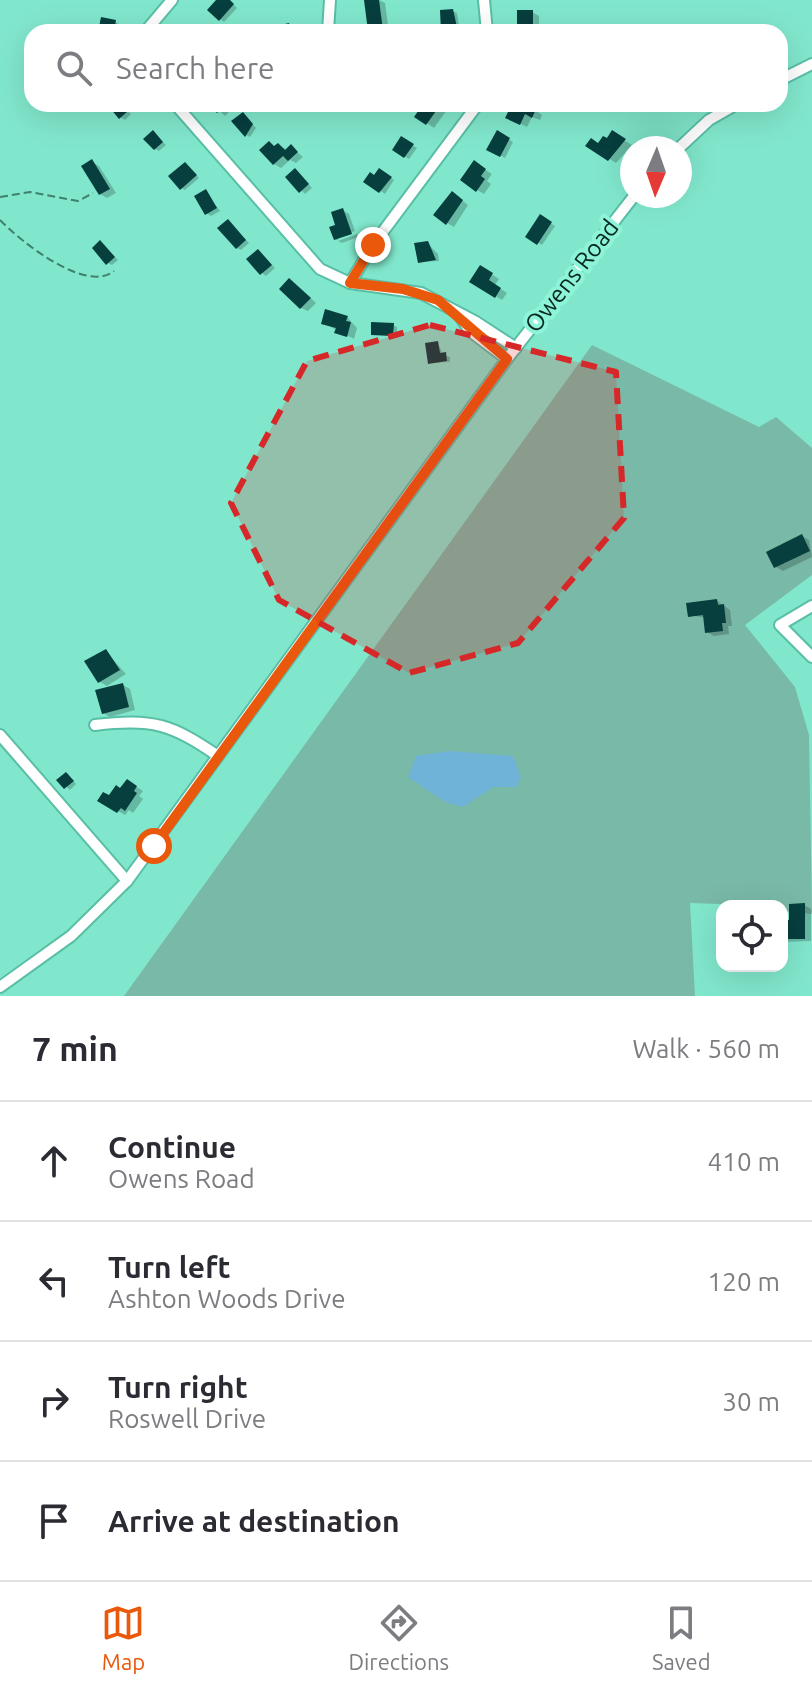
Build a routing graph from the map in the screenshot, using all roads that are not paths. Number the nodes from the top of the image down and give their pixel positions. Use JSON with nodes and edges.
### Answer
{"nodes":[{"id":1,"x":172,"y":0,"type":"edge"},
{"id":2,"x":330,"y":0,"type":"edge"},
{"id":3,"x":484,"y":0,"type":"edge"},
{"id":4,"x":152,"y":24,"type":"edge"},
{"id":5,"x":328,"y":24,"type":"edge"},
{"id":6,"x":486,"y":24,"type":"edge"},
{"id":7,"x":812,"y":64,"type":"edge"},
{"id":8,"x":788,"y":76,"type":"edge"},
{"id":9,"x":182,"y":112,"type":"edge"},
{"id":10,"x":472,"y":112,"type":"edge"},
{"id":11,"x":723,"y":112,"type":"edge"},
{"id":12,"x":692,"y":136,"type":"edge"},
{"id":13,"x":625,"y":208,"type":"edge"},
{"id":14,"x":350,"y":283,"type":"junction"},
{"id":15,"x":460,"y":316,"type":"junction"},
{"id":16,"x":516,"y":348,"type":"junction"},
{"id":17,"x":507,"y":359,"type":"junction"},
{"id":18,"x":812,"y":606,"type":"edge"},
{"id":19,"x":812,"y":657,"type":"edge"},
{"id":20,"x":95,"y":725,"type":"dead end"},
{"id":21,"x":0,"y":735,"type":"edge"},
{"id":22,"x":218,"y":756,"type":"junction"},
{"id":23,"x":127,"y":881,"type":"junction"},
{"id":24,"x":0,"y":987,"type":"edge"}],
"edges":[{"from":1,"to":4,"type":"street"},
{"from":2,"to":5,"type":"street"},
{"from":3,"to":6,"type":"street"},
{"from":7,"to":8,"type":"street"},
{"from":9,"to":14,"type":"street"},
{"from":10,"to":14,"type":"street"},
{"from":11,"to":12,"type":"street"},
{"from":13,"to":16,"type":"street","name":"Owens Road"},
{"from":14,"to":15,"type":"street"},
{"from":15,"to":16,"type":"street"},
{"from":15,"to":17,"type":"street"},
{"from":16,"to":17,"type":"street","name":"Owens Road"},
{"from":17,"to":22,"type":"street","name":"Owens Road"},
{"from":18,"to":19,"type":"street"},
{"from":20,"to":22,"type":"street"},
{"from":21,"to":23,"type":"street"},
{"from":22,"to":23,"type":"street","name":"Owens Road"},
{"from":23,"to":24,"type":"street","name":"Owens Road"}]}
